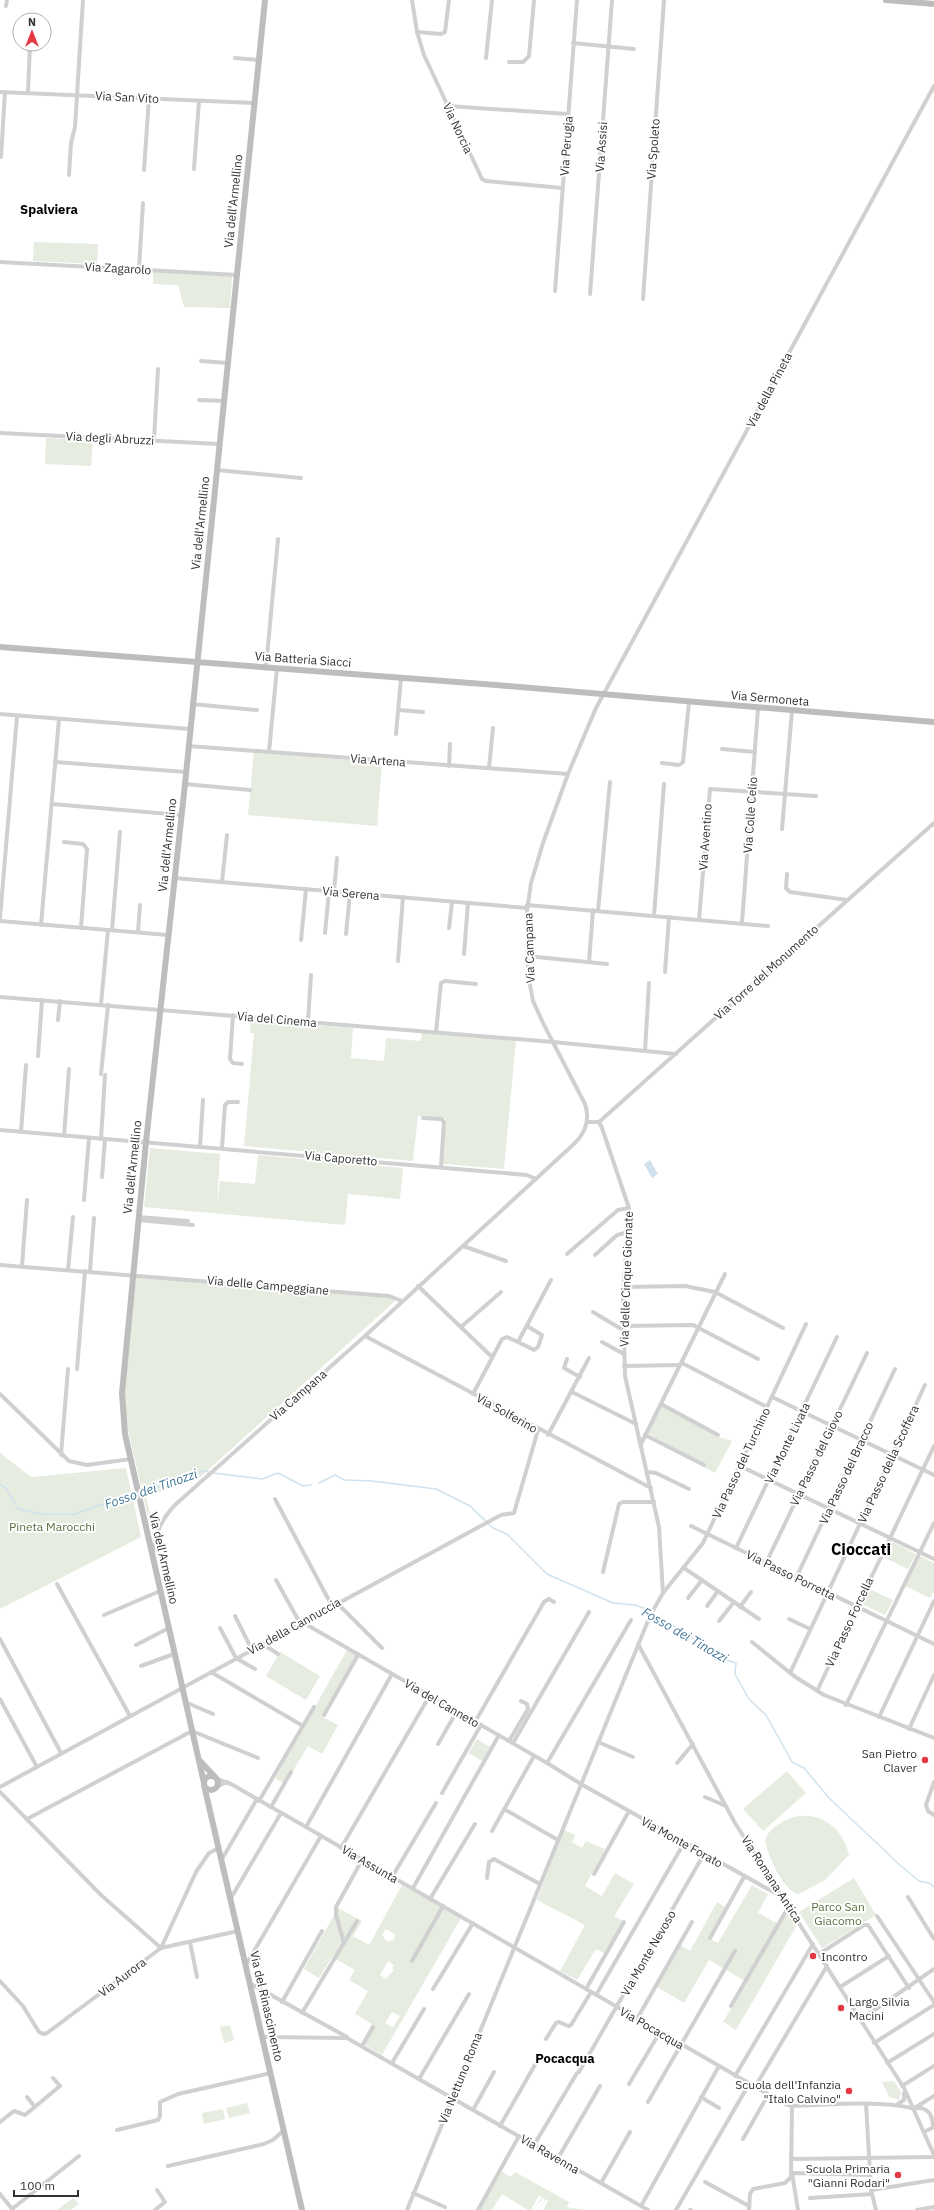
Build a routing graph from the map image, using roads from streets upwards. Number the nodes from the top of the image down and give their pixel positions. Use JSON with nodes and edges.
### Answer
{"nodes":[{"id":1,"x":7,"y":0,"type":"edge"},
{"id":2,"x":83,"y":0,"type":"edge"},
{"id":3,"x":265,"y":0,"type":"edge"},
{"id":4,"x":412,"y":0,"type":"edge"},
{"id":5,"x":449,"y":0,"type":"edge"},
{"id":6,"x":492,"y":0,"type":"edge"},
{"id":7,"x":534,"y":0,"type":"edge"},
{"id":8,"x":577,"y":0,"type":"edge"},
{"id":9,"x":612,"y":0,"type":"edge"},
{"id":10,"x":664,"y":0,"type":"edge"},
{"id":11,"x":886,"y":0,"type":"edge"},
{"id":12,"x":934,"y":4,"type":"edge"},
{"id":13,"x":6,"y":6,"type":"dead end"},
{"id":14,"x":417,"y":32,"type":"junction"},
{"id":15,"x":573,"y":43,"type":"junction"},
{"id":16,"x":609,"y":47,"type":"junction"},
{"id":17,"x":634,"y":49,"type":"dead end"},
{"id":18,"x":30,"y":52,"type":"edge"},
{"id":19,"x":236,"y":58,"type":"dead end"},
{"id":20,"x":486,"y":58,"type":"dead end"},
{"id":21,"x":259,"y":60,"type":"junction"},
{"id":22,"x":509,"y":62,"type":"dead end"},
{"id":23,"x":934,"y":86,"type":"edge"},
{"id":24,"x":2,"y":92,"type":"edge"},
{"id":25,"x":28,"y":93,"type":"junction"},
{"id":26,"x":77,"y":95,"type":"junction"},
{"id":27,"x":149,"y":98,"type":"junction"},
{"id":28,"x":199,"y":101,"type":"junction"},
{"id":29,"x":254,"y":103,"type":"junction"},
{"id":30,"x":448,"y":106,"type":"junction"},
{"id":31,"x":568,"y":114,"type":"junction"},
{"id":32,"x":1,"y":157,"type":"dead end"},
{"id":33,"x":194,"y":169,"type":"dead end"},
{"id":34,"x":144,"y":170,"type":"dead end"},
{"id":35,"x":69,"y":175,"type":"dead end"},
{"id":36,"x":562,"y":188,"type":"junction"},
{"id":37,"x":143,"y":203,"type":"dead end"},
{"id":38,"x":0,"y":262,"type":"edge"},
{"id":39,"x":139,"y":269,"type":"junction"},
{"id":40,"x":237,"y":275,"type":"junction"},
{"id":41,"x":555,"y":291,"type":"dead end"},
{"id":42,"x":590,"y":294,"type":"dead end"},
{"id":43,"x":643,"y":299,"type":"dead end"},
{"id":44,"x":201,"y":362,"type":"dead end"},
{"id":45,"x":228,"y":363,"type":"junction"},
{"id":46,"x":158,"y":370,"type":"dead end"},
{"id":47,"x":199,"y":400,"type":"dead end"},
{"id":48,"x":224,"y":401,"type":"junction"},
{"id":49,"x":0,"y":434,"type":"edge"},
{"id":50,"x":154,"y":440,"type":"junction"},
{"id":51,"x":219,"y":444,"type":"junction"},
{"id":52,"x":217,"y":470,"type":"junction"},
{"id":53,"x":301,"y":478,"type":"dead end"},
{"id":54,"x":278,"y":539,"type":"dead end"},
{"id":55,"x":0,"y":647,"type":"edge"},
{"id":56,"x":196,"y":662,"type":"junction"},
{"id":57,"x":266,"y":667,"type":"junction"},
{"id":58,"x":276,"y":668,"type":"junction"},
{"id":59,"x":401,"y":678,"type":"junction"},
{"id":60,"x":604,"y":694,"type":"junction"},
{"id":61,"x":688,"y":702,"type":"junction"},
{"id":62,"x":192,"y":704,"type":"junction"},
{"id":63,"x":758,"y":708,"type":"junction"},
{"id":64,"x":257,"y":710,"type":"dead end"},
{"id":65,"x":399,"y":710,"type":"junction"},
{"id":66,"x":792,"y":711,"type":"junction"},
{"id":67,"x":423,"y":712,"type":"dead end"},
{"id":68,"x":0,"y":714,"type":"edge"},
{"id":69,"x":17,"y":716,"type":"junction"},
{"id":70,"x":59,"y":719,"type":"junction"},
{"id":71,"x":934,"y":722,"type":"edge"},
{"id":72,"x":492,"y":728,"type":"dead end"},
{"id":73,"x":190,"y":729,"type":"junction"},
{"id":74,"x":396,"y":734,"type":"dead end"},
{"id":75,"x":450,"y":744,"type":"dead end"},
{"id":76,"x":188,"y":746,"type":"junction"},
{"id":77,"x":722,"y":749,"type":"dead end"},
{"id":78,"x":269,"y":752,"type":"junction"},
{"id":79,"x":755,"y":752,"type":"junction"},
{"id":80,"x":55,"y":762,"type":"junction"},
{"id":81,"x":662,"y":763,"type":"dead end"},
{"id":82,"x":449,"y":766,"type":"junction"},
{"id":83,"x":489,"y":768,"type":"junction"},
{"id":84,"x":186,"y":772,"type":"junction"},
{"id":85,"x":568,"y":774,"type":"junction"},
{"id":86,"x":610,"y":782,"type":"dead end"},
{"id":87,"x":185,"y":784,"type":"junction"},
{"id":88,"x":664,"y":784,"type":"dead end"},
{"id":89,"x":250,"y":790,"type":"dead end"},
{"id":90,"x":752,"y":791,"type":"junction"},
{"id":91,"x":785,"y":794,"type":"junction"},
{"id":92,"x":816,"y":796,"type":"dead end"},
{"id":93,"x":52,"y":804,"type":"junction"},
{"id":94,"x":181,"y":815,"type":"junction"},
{"id":95,"x":934,"y":823,"type":"edge"},
{"id":96,"x":782,"y":829,"type":"dead end"},
{"id":97,"x":120,"y":832,"type":"dead end"},
{"id":98,"x":227,"y":835,"type":"dead end"},
{"id":99,"x":64,"y":842,"type":"dead end"},
{"id":100,"x":337,"y":858,"type":"dead end"},
{"id":101,"x":788,"y":874,"type":"dead end"},
{"id":102,"x":174,"y":878,"type":"junction"},
{"id":103,"x":222,"y":882,"type":"junction"},
{"id":104,"x":306,"y":889,"type":"junction"},
{"id":105,"x":331,"y":891,"type":"junction"},
{"id":106,"x":350,"y":893,"type":"junction"},
{"id":107,"x":403,"y":897,"type":"junction"},
{"id":108,"x":847,"y":900,"type":"junction"},
{"id":109,"x":452,"y":902,"type":"junction"},
{"id":110,"x":468,"y":903,"type":"junction"},
{"id":111,"x":140,"y":905,"type":"dead end"},
{"id":112,"x":527,"y":906,"type":"junction"},
{"id":113,"x":596,"y":911,"type":"junction"},
{"id":114,"x":654,"y":916,"type":"junction"},
{"id":115,"x":669,"y":917,"type":"junction"},
{"id":116,"x":0,"y":918,"type":"edge"},
{"id":117,"x":699,"y":920,"type":"junction"},
{"id":118,"x":0,"y":921,"type":"edge"},
{"id":119,"x":742,"y":923,"type":"junction"},
{"id":120,"x":41,"y":925,"type":"junction"},
{"id":121,"x":768,"y":926,"type":"dead end"},
{"id":122,"x":81,"y":928,"type":"junction"},
{"id":123,"x":449,"y":928,"type":"dead end"},
{"id":124,"x":110,"y":930,"type":"junction"},
{"id":125,"x":138,"y":932,"type":"junction"},
{"id":126,"x":325,"y":933,"type":"dead end"},
{"id":127,"x":346,"y":934,"type":"dead end"},
{"id":128,"x":168,"y":935,"type":"junction"},
{"id":129,"x":301,"y":940,"type":"dead end"},
{"id":130,"x":464,"y":954,"type":"dead end"},
{"id":131,"x":527,"y":956,"type":"junction"},
{"id":132,"x":398,"y":961,"type":"dead end"},
{"id":133,"x":589,"y":962,"type":"junction"},
{"id":134,"x":607,"y":964,"type":"dead end"},
{"id":135,"x":665,"y":972,"type":"dead end"},
{"id":136,"x":311,"y":975,"type":"dead end"},
{"id":137,"x":649,"y":983,"type":"dead end"},
{"id":138,"x":476,"y":984,"type":"dead end"},
{"id":139,"x":0,"y":997,"type":"edge"},
{"id":140,"x":42,"y":1000,"type":"junction"},
{"id":141,"x":60,"y":1001,"type":"junction"},
{"id":142,"x":101,"y":1004,"type":"junction"},
{"id":143,"x":108,"y":1005,"type":"junction"},
{"id":144,"x":160,"y":1009,"type":"junction"},
{"id":145,"x":234,"y":1015,"type":"junction"},
{"id":146,"x":58,"y":1020,"type":"dead end"},
{"id":147,"x":308,"y":1021,"type":"junction"},
{"id":148,"x":436,"y":1032,"type":"junction"},
{"id":149,"x":553,"y":1042,"type":"junction"},
{"id":150,"x":645,"y":1051,"type":"junction"},
{"id":151,"x":676,"y":1054,"type":"junction"},
{"id":152,"x":38,"y":1056,"type":"dead end"},
{"id":153,"x":242,"y":1064,"type":"dead end"},
{"id":154,"x":26,"y":1065,"type":"dead end"},
{"id":155,"x":69,"y":1069,"type":"dead end"},
{"id":156,"x":204,"y":1100,"type":"dead end"},
{"id":157,"x":238,"y":1102,"type":"dead end"},
{"id":158,"x":423,"y":1118,"type":"dead end"},
{"id":159,"x":587,"y":1122,"type":"junction"},
{"id":160,"x":599,"y":1122,"type":"junction"},
{"id":161,"x":0,"y":1130,"type":"edge"},
{"id":162,"x":21,"y":1132,"type":"junction"},
{"id":163,"x":64,"y":1136,"type":"junction"},
{"id":164,"x":89,"y":1138,"type":"junction"},
{"id":165,"x":103,"y":1139,"type":"junction"},
{"id":166,"x":138,"y":1142,"type":"junction"},
{"id":167,"x":146,"y":1142,"type":"junction"},
{"id":168,"x":200,"y":1146,"type":"junction"},
{"id":169,"x":222,"y":1148,"type":"junction"},
{"id":170,"x":136,"y":1164,"type":"dead end"},
{"id":171,"x":441,"y":1167,"type":"junction"},
{"id":172,"x":102,"y":1177,"type":"dead end"},
{"id":173,"x":536,"y":1178,"type":"junction"},
{"id":174,"x":26,"y":1200,"type":"dead end"},
{"id":175,"x":84,"y":1200,"type":"dead end"},
{"id":176,"x":629,"y":1208,"type":"junction"},
{"id":177,"x":73,"y":1217,"type":"dead end"},
{"id":178,"x":94,"y":1218,"type":"dead end"},
{"id":179,"x":138,"y":1219,"type":"junction"},
{"id":180,"x":188,"y":1221,"type":"dead end"},
{"id":181,"x":192,"y":1225,"type":"dead end"},
{"id":182,"x":628,"y":1232,"type":"junction"},
{"id":183,"x":463,"y":1246,"type":"junction"},
{"id":184,"x":567,"y":1254,"type":"dead end"},
{"id":185,"x":595,"y":1254,"type":"dead end"},
{"id":186,"x":506,"y":1261,"type":"dead end"},
{"id":187,"x":0,"y":1265,"type":"edge"},
{"id":188,"x":22,"y":1266,"type":"junction"},
{"id":189,"x":68,"y":1270,"type":"junction"},
{"id":190,"x":87,"y":1271,"type":"junction"},
{"id":191,"x":133,"y":1274,"type":"junction"},
{"id":192,"x":725,"y":1274,"type":"dead end"},
{"id":193,"x":551,"y":1280,"type":"dead end"},
{"id":194,"x":418,"y":1286,"type":"junction"},
{"id":195,"x":624,"y":1287,"type":"junction"},
{"id":196,"x":501,"y":1292,"type":"dead end"},
{"id":197,"x":715,"y":1292,"type":"junction"},
{"id":198,"x":402,"y":1301,"type":"junction"},
{"id":199,"x":593,"y":1312,"type":"dead end"},
{"id":200,"x":806,"y":1324,"type":"dead end"},
{"id":201,"x":527,"y":1326,"type":"junction"},
{"id":202,"x":461,"y":1327,"type":"junction"},
{"id":203,"x":699,"y":1327,"type":"junction"},
{"id":204,"x":623,"y":1328,"type":"junction"},
{"id":205,"x":783,"y":1328,"type":"dead end"},
{"id":206,"x":365,"y":1336,"type":"junction"},
{"id":207,"x":837,"y":1337,"type":"dead end"},
{"id":208,"x":518,"y":1342,"type":"junction"},
{"id":209,"x":602,"y":1342,"type":"dead end"},
{"id":210,"x":867,"y":1353,"type":"dead end"},
{"id":211,"x":624,"y":1354,"type":"junction"},
{"id":212,"x":492,"y":1357,"type":"junction"},
{"id":213,"x":567,"y":1358,"type":"dead end"},
{"id":214,"x":590,"y":1358,"type":"dead end"},
{"id":215,"x":758,"y":1358,"type":"dead end"},
{"id":216,"x":681,"y":1364,"type":"junction"},
{"id":217,"x":624,"y":1366,"type":"junction"},
{"id":218,"x":68,"y":1369,"type":"dead end"},
{"id":219,"x":77,"y":1369,"type":"dead end"},
{"id":220,"x":895,"y":1369,"type":"dead end"},
{"id":221,"x":580,"y":1376,"type":"junction"},
{"id":222,"x":925,"y":1385,"type":"dead end"},
{"id":223,"x":572,"y":1392,"type":"junction"},
{"id":224,"x":0,"y":1394,"type":"edge"},
{"id":225,"x":473,"y":1394,"type":"junction"},
{"id":226,"x":772,"y":1397,"type":"junction"},
{"id":227,"x":661,"y":1404,"type":"junction"},
{"id":228,"x":767,"y":1407,"type":"junction"},
{"id":229,"x":802,"y":1412,"type":"junction"},
{"id":230,"x":636,"y":1424,"type":"junction"},
{"id":231,"x":832,"y":1426,"type":"junction"},
{"id":232,"x":538,"y":1430,"type":"junction"},
{"id":233,"x":548,"y":1435,"type":"junction"},
{"id":234,"x":645,"y":1435,"type":"junction"},
{"id":235,"x":718,"y":1435,"type":"dead end"},
{"id":236,"x":862,"y":1440,"type":"junction"},
{"id":237,"x":641,"y":1444,"type":"junction"},
{"id":238,"x":934,"y":1446,"type":"edge"},
{"id":239,"x":61,"y":1455,"type":"junction"},
{"id":240,"x":892,"y":1455,"type":"junction"},
{"id":241,"x":131,"y":1459,"type":"junction"},
{"id":242,"x":704,"y":1465,"type":"dead end"},
{"id":243,"x":738,"y":1465,"type":"junction"},
{"id":244,"x":923,"y":1470,"type":"junction"},
{"id":245,"x":647,"y":1472,"type":"junction"},
{"id":246,"x":934,"y":1475,"type":"edge"},
{"id":247,"x":769,"y":1480,"type":"junction"},
{"id":248,"x":651,"y":1488,"type":"junction"},
{"id":249,"x":689,"y":1489,"type":"dead end"},
{"id":250,"x":799,"y":1494,"type":"junction"},
{"id":251,"x":275,"y":1499,"type":"dead end"},
{"id":252,"x":654,"y":1502,"type":"junction"},
{"id":253,"x":829,"y":1509,"type":"junction"},
{"id":254,"x":934,"y":1523,"type":"edge"},
{"id":255,"x":860,"y":1524,"type":"junction"},
{"id":256,"x":691,"y":1526,"type":"dead end"},
{"id":257,"x":707,"y":1534,"type":"junction"},
{"id":258,"x":889,"y":1538,"type":"junction"},
{"id":259,"x":736,"y":1548,"type":"junction"},
{"id":260,"x":920,"y":1552,"type":"junction"},
{"id":261,"x":152,"y":1556,"type":"junction"},
{"id":262,"x":934,"y":1559,"type":"edge"},
{"id":263,"x":766,"y":1563,"type":"junction"},
{"id":264,"x":684,"y":1568,"type":"junction"},
{"id":265,"x":603,"y":1572,"type":"dead end"},
{"id":266,"x":796,"y":1578,"type":"junction"},
{"id":267,"x":276,"y":1580,"type":"dead end"},
{"id":268,"x":702,"y":1580,"type":"junction"},
{"id":269,"x":58,"y":1584,"type":"dead end"},
{"id":270,"x":160,"y":1591,"type":"junction"},
{"id":271,"x":718,"y":1591,"type":"junction"},
{"id":272,"x":751,"y":1592,"type":"dead end"},
{"id":273,"x":827,"y":1592,"type":"junction"},
{"id":274,"x":663,"y":1593,"type":"junction"},
{"id":275,"x":688,"y":1598,"type":"dead end"},
{"id":276,"x":934,"y":1601,"type":"edge"},
{"id":277,"x":554,"y":1602,"type":"dead end"},
{"id":278,"x":734,"y":1602,"type":"junction"},
{"id":279,"x":337,"y":1603,"type":"junction"},
{"id":280,"x":332,"y":1606,"type":"junction"},
{"id":281,"x":707,"y":1606,"type":"dead end"},
{"id":282,"x":740,"y":1606,"type":"junction"},
{"id":283,"x":856,"y":1607,"type":"junction"},
{"id":284,"x":589,"y":1612,"type":"dead end"},
{"id":285,"x":104,"y":1615,"type":"dead end"},
{"id":286,"x":235,"y":1616,"type":"dead end"},
{"id":287,"x":759,"y":1619,"type":"dead end"},
{"id":288,"x":789,"y":1619,"type":"dead end"},
{"id":289,"x":631,"y":1620,"type":"dead end"},
{"id":290,"x":719,"y":1621,"type":"dead end"},
{"id":291,"x":886,"y":1621,"type":"junction"},
{"id":292,"x":301,"y":1623,"type":"junction"},
{"id":293,"x":168,"y":1628,"type":"junction"},
{"id":294,"x":220,"y":1628,"type":"dead end"},
{"id":295,"x":810,"y":1629,"type":"junction"},
{"id":296,"x":918,"y":1636,"type":"junction"},
{"id":297,"x":0,"y":1639,"type":"edge"},
{"id":298,"x":752,"y":1642,"type":"dead end"},
{"id":299,"x":262,"y":1644,"type":"junction"},
{"id":300,"x":638,"y":1644,"type":"junction"},
{"id":301,"x":934,"y":1644,"type":"edge"},
{"id":302,"x":136,"y":1645,"type":"dead end"},
{"id":303,"x":382,"y":1648,"type":"dead end"},
{"id":304,"x":252,"y":1650,"type":"junction"},
{"id":305,"x":174,"y":1654,"type":"junction"},
{"id":306,"x":278,"y":1654,"type":"dead end"},
{"id":307,"x":358,"y":1655,"type":"junction"},
{"id":308,"x":236,"y":1658,"type":"junction"},
{"id":309,"x":141,"y":1666,"type":"dead end"},
{"id":310,"x":255,"y":1670,"type":"dead end"},
{"id":311,"x":211,"y":1672,"type":"junction"},
{"id":312,"x":790,"y":1673,"type":"junction"},
{"id":313,"x":392,"y":1674,"type":"junction"},
{"id":314,"x":934,"y":1675,"type":"edge"},
{"id":315,"x":182,"y":1688,"type":"junction"},
{"id":316,"x":817,"y":1691,"type":"junction"},
{"id":317,"x":430,"y":1695,"type":"junction"},
{"id":318,"x":0,"y":1699,"type":"edge"},
{"id":319,"x":521,"y":1701,"type":"dead end"},
{"id":320,"x":185,"y":1702,"type":"junction"},
{"id":321,"x":846,"y":1705,"type":"junction"},
{"id":322,"x":314,"y":1706,"type":"dead end"},
{"id":323,"x":456,"y":1711,"type":"junction"},
{"id":324,"x":212,"y":1714,"type":"dead end"},
{"id":325,"x":324,"y":1715,"type":"dead end"},
{"id":326,"x":130,"y":1716,"type":"junction"},
{"id":327,"x":879,"y":1717,"type":"junction"},
{"id":328,"x":475,"y":1722,"type":"junction"},
{"id":329,"x":481,"y":1725,"type":"junction"},
{"id":330,"x":302,"y":1726,"type":"junction"},
{"id":331,"x":909,"y":1729,"type":"junction"},
{"id":332,"x":192,"y":1731,"type":"junction"},
{"id":333,"x":499,"y":1735,"type":"junction"},
{"id":334,"x":934,"y":1738,"type":"edge"},
{"id":335,"x":511,"y":1742,"type":"junction"},
{"id":336,"x":598,"y":1742,"type":"junction"},
{"id":337,"x":438,"y":1744,"type":"dead end"},
{"id":338,"x":693,"y":1744,"type":"junction"},
{"id":339,"x":61,"y":1753,"type":"junction"},
{"id":340,"x":534,"y":1756,"type":"junction"},
{"id":341,"x":633,"y":1757,"type":"dead end"},
{"id":342,"x":258,"y":1758,"type":"dead end"},
{"id":343,"x":200,"y":1761,"type":"junction"},
{"id":344,"x":677,"y":1762,"type":"dead end"},
{"id":345,"x":547,"y":1763,"type":"junction"},
{"id":346,"x":37,"y":1766,"type":"junction"},
{"id":347,"x":291,"y":1772,"type":"dead end"},
{"id":348,"x":216,"y":1778,"type":"junction"},
{"id":349,"x":227,"y":1782,"type":"junction"},
{"id":350,"x":934,"y":1782,"type":"edge"},
{"id":351,"x":204,"y":1784,"type":"junction"},
{"id":352,"x":581,"y":1784,"type":"junction"},
{"id":353,"x":0,"y":1787,"type":"edge"},
{"id":354,"x":217,"y":1788,"type":"junction"},
{"id":355,"x":0,"y":1792,"type":"edge"},
{"id":356,"x":442,"y":1792,"type":"dead end"},
{"id":357,"x":705,"y":1797,"type":"dead end"},
{"id":358,"x":258,"y":1800,"type":"junction"},
{"id":359,"x":436,"y":1803,"type":"dead end"},
{"id":360,"x":726,"y":1806,"type":"junction"},
{"id":361,"x":271,"y":1807,"type":"junction"},
{"id":362,"x":209,"y":1808,"type":"junction"},
{"id":363,"x":504,"y":1808,"type":"junction"},
{"id":364,"x":628,"y":1811,"type":"junction"},
{"id":365,"x":281,"y":1813,"type":"junction"},
{"id":366,"x":934,"y":1815,"type":"edge"},
{"id":367,"x":27,"y":1819,"type":"junction"},
{"id":368,"x":474,"y":1824,"type":"dead end"},
{"id":369,"x":306,"y":1827,"type":"junction"},
{"id":370,"x":492,"y":1831,"type":"dead end"},
{"id":371,"x":321,"y":1836,"type":"junction"},
{"id":372,"x":558,"y":1840,"type":"junction"},
{"id":373,"x":684,"y":1843,"type":"junction"},
{"id":374,"x":219,"y":1848,"type":"junction"},
{"id":375,"x":341,"y":1848,"type":"junction"},
{"id":376,"x":704,"y":1854,"type":"junction"},
{"id":377,"x":222,"y":1860,"type":"junction"},
{"id":378,"x":362,"y":1860,"type":"junction"},
{"id":379,"x":594,"y":1874,"type":"dead end"},
{"id":380,"x":392,"y":1877,"type":"junction"},
{"id":381,"x":744,"y":1877,"type":"junction"},
{"id":382,"x":487,"y":1878,"type":"dead end"},
{"id":383,"x":540,"y":1884,"type":"junction"},
{"id":384,"x":413,"y":1888,"type":"junction"},
{"id":385,"x":908,"y":1897,"type":"dead end"},
{"id":386,"x":231,"y":1898,"type":"junction"},
{"id":387,"x":784,"y":1898,"type":"junction"},
{"id":388,"x":430,"y":1899,"type":"junction"},
{"id":389,"x":443,"y":1906,"type":"junction"},
{"id":390,"x":789,"y":1906,"type":"junction"},
{"id":391,"x":877,"y":1916,"type":"dead end"},
{"id":392,"x":357,"y":1921,"type":"dead end"},
{"id":393,"x":624,"y":1922,"type":"dead end"},
{"id":394,"x":692,"y":1922,"type":"dead end"},
{"id":395,"x":473,"y":1923,"type":"junction"},
{"id":396,"x":238,"y":1931,"type":"junction"},
{"id":397,"x":322,"y":1931,"type":"dead end"},
{"id":398,"x":710,"y":1938,"type":"dead end"},
{"id":399,"x":934,"y":1940,"type":"edge"},
{"id":400,"x":190,"y":1942,"type":"junction"},
{"id":401,"x":344,"y":1943,"type":"junction"},
{"id":402,"x":813,"y":1944,"type":"junction"},
{"id":403,"x":514,"y":1947,"type":"junction"},
{"id":404,"x":161,"y":1948,"type":"junction"},
{"id":405,"x":735,"y":1952,"type":"dead end"},
{"id":406,"x":819,"y":1954,"type":"junction"},
{"id":407,"x":889,"y":1956,"type":"junction"},
{"id":408,"x":412,"y":1961,"type":"dead end"},
{"id":409,"x":246,"y":1965,"type":"junction"},
{"id":410,"x":827,"y":1966,"type":"junction"},
{"id":411,"x":934,"y":1969,"type":"edge"},
{"id":412,"x":197,"y":1977,"type":"dead end"},
{"id":413,"x":919,"y":1979,"type":"junction"},
{"id":414,"x":0,"y":1981,"type":"edge"},
{"id":415,"x":251,"y":1984,"type":"junction"},
{"id":416,"x":840,"y":1987,"type":"junction"},
{"id":417,"x":909,"y":1988,"type":"junction"},
{"id":418,"x":433,"y":1989,"type":"dead end"},
{"id":419,"x":586,"y":1989,"type":"junction"},
{"id":420,"x":591,"y":1992,"type":"junction"},
{"id":421,"x":469,"y":1994,"type":"dead end"},
{"id":422,"x":596,"y":1995,"type":"junction"},
{"id":423,"x":282,"y":2002,"type":"junction"},
{"id":424,"x":934,"y":2004,"type":"edge"},
{"id":425,"x":731,"y":2006,"type":"dead end"},
{"id":426,"x":617,"y":2007,"type":"junction"},
{"id":427,"x":424,"y":2009,"type":"dead end"},
{"id":428,"x":302,"y":2012,"type":"junction"},
{"id":429,"x":637,"y":2019,"type":"junction"},
{"id":430,"x":860,"y":2020,"type":"junction"},
{"id":431,"x":373,"y":2027,"type":"dead end"},
{"id":432,"x":660,"y":2032,"type":"junction"},
{"id":433,"x":934,"y":2034,"type":"edge"},
{"id":434,"x":263,"y":2037,"type":"junction"},
{"id":435,"x":347,"y":2038,"type":"junction"},
{"id":436,"x":546,"y":2039,"type":"dead end"},
{"id":437,"x":874,"y":2043,"type":"junction"},
{"id":438,"x":681,"y":2044,"type":"junction"},
{"id":439,"x":362,"y":2046,"type":"junction"},
{"id":440,"x":536,"y":2063,"type":"dead end"},
{"id":441,"x":887,"y":2063,"type":"junction"},
{"id":442,"x":392,"y":2064,"type":"junction"},
{"id":443,"x":719,"y":2066,"type":"junction"},
{"id":444,"x":934,"y":2066,"type":"edge"},
{"id":445,"x":494,"y":2072,"type":"dead end"},
{"id":446,"x":271,"y":2073,"type":"junction"},
{"id":447,"x":735,"y":2076,"type":"junction"},
{"id":448,"x":53,"y":2078,"type":"dead end"},
{"id":449,"x":418,"y":2079,"type":"junction"},
{"id":450,"x":629,"y":2084,"type":"dead end"},
{"id":451,"x":749,"y":2084,"type":"junction"},
{"id":452,"x":600,"y":2086,"type":"dead end"},
{"id":453,"x":755,"y":2087,"type":"junction"},
{"id":454,"x":903,"y":2087,"type":"junction"},
{"id":455,"x":768,"y":2095,"type":"junction"},
{"id":456,"x":934,"y":2096,"type":"edge"},
{"id":457,"x":28,"y":2097,"type":"dead end"},
{"id":458,"x":702,"y":2097,"type":"junction"},
{"id":459,"x":451,"y":2098,"type":"junction"},
{"id":460,"x":648,"y":2102,"type":"dead end"},
{"id":461,"x":866,"y":2104,"type":"junction"},
{"id":462,"x":877,"y":2104,"type":"junction"},
{"id":463,"x":896,"y":2105,"type":"junction"},
{"id":464,"x":792,"y":2106,"type":"junction"},
{"id":465,"x":36,"y":2107,"type":"junction"},
{"id":466,"x":720,"y":2108,"type":"dead end"},
{"id":467,"x":914,"y":2109,"type":"junction"},
{"id":468,"x":473,"y":2110,"type":"junction"},
{"id":469,"x":866,"y":2115,"type":"junction"},
{"id":470,"x":0,"y":2122,"type":"edge"},
{"id":471,"x":500,"y":2126,"type":"junction"},
{"id":472,"x":934,"y":2127,"type":"edge"},
{"id":473,"x":117,"y":2130,"type":"dead end"},
{"id":474,"x":284,"y":2130,"type":"junction"},
{"id":475,"x":630,"y":2132,"type":"dead end"},
{"id":476,"x":924,"y":2132,"type":"junction"},
{"id":477,"x":519,"y":2136,"type":"junction"},
{"id":478,"x":743,"y":2139,"type":"dead end"},
{"id":479,"x":928,"y":2143,"type":"junction"},
{"id":480,"x":934,"y":2143,"type":"edge"},
{"id":481,"x":534,"y":2145,"type":"junction"},
{"id":482,"x":79,"y":2156,"type":"dead end"},
{"id":483,"x":934,"y":2156,"type":"edge"},
{"id":484,"x":558,"y":2158,"type":"junction"},
{"id":485,"x":791,"y":2159,"type":"junction"},
{"id":486,"x":869,"y":2159,"type":"junction"},
{"id":487,"x":168,"y":2166,"type":"dead end"},
{"id":488,"x":792,"y":2173,"type":"junction"},
{"id":489,"x":870,"y":2175,"type":"junction"},
{"id":490,"x":934,"y":2180,"type":"edge"},
{"id":491,"x":705,"y":2182,"type":"dead end"},
{"id":492,"x":601,"y":2183,"type":"junction"},
{"id":493,"x":157,"y":2190,"type":"dead end"},
{"id":494,"x":872,"y":2192,"type":"junction"},
{"id":495,"x":413,"y":2193,"type":"junction"},
{"id":496,"x":0,"y":2194,"type":"edge"},
{"id":497,"x":810,"y":2198,"type":"dead end"},
{"id":498,"x":641,"y":2206,"type":"junction"},
{"id":499,"x":445,"y":2207,"type":"dead end"},
{"id":500,"x":934,"y":2207,"type":"edge"},
{"id":501,"x":749,"y":2208,"type":"edge"},
{"id":502,"x":12,"y":2209,"type":"edge"},
{"id":503,"x":155,"y":2210,"type":"edge"},
{"id":504,"x":302,"y":2210,"type":"edge"},
{"id":505,"x":407,"y":2210,"type":"edge"},
{"id":506,"x":478,"y":2210,"type":"edge"},
{"id":507,"x":648,"y":2210,"type":"edge"},
{"id":508,"x":676,"y":2210,"type":"edge"},
{"id":509,"x":798,"y":2210,"type":"edge"},
{"id":510,"x":876,"y":2210,"type":"edge"},
{"id":511,"x":917,"y":2210,"type":"edge"}],
"edges":[{"from":1,"to":13,"type":"street"},
{"from":2,"to":26,"type":"street"},
{"from":3,"to":21,"type":"street","name":"Via dell'Armellino"},
{"from":4,"to":14,"type":"street","name":"Via Norcia"},
{"from":5,"to":14,"type":"street"},
{"from":6,"to":20,"type":"street"},
{"from":7,"to":22,"type":"street"},
{"from":8,"to":15,"type":"street","name":"Via Perugia"},
{"from":9,"to":16,"type":"street","name":"Via Assisi"},
{"from":10,"to":43,"type":"street","name":"Via Spoleto"},
{"from":11,"to":12,"type":"street"},
{"from":14,"to":30,"type":"street","name":"Via Norcia"},
{"from":15,"to":16,"type":"street"},
{"from":15,"to":31,"type":"street","name":"Via Perugia"},
{"from":16,"to":17,"type":"street"},
{"from":16,"to":42,"type":"street","name":"Via Assisi"},
{"from":18,"to":25,"type":"street"},
{"from":19,"to":21,"type":"street"},
{"from":21,"to":29,"type":"street","name":"Via dell'Armellino"},
{"from":23,"to":60,"type":"street","name":"Via della Pineta"},
{"from":24,"to":25,"type":"street","name":"Via San Vito"},
{"from":24,"to":32,"type":"street"},
{"from":25,"to":26,"type":"street","name":"Via San Vito"},
{"from":26,"to":27,"type":"street","name":"Via San Vito"},
{"from":26,"to":35,"type":"street"},
{"from":27,"to":28,"type":"street","name":"Via San Vito"},
{"from":27,"to":34,"type":"street"},
{"from":28,"to":29,"type":"street","name":"Via San Vito"},
{"from":28,"to":33,"type":"street"},
{"from":29,"to":40,"type":"street","name":"Via dell'Armellino"},
{"from":30,"to":31,"type":"street"},
{"from":30,"to":36,"type":"street","name":"Via Norcia"},
{"from":31,"to":36,"type":"street","name":"Via Perugia"},
{"from":36,"to":41,"type":"street","name":"Via Perugia"},
{"from":37,"to":39,"type":"street"},
{"from":38,"to":39,"type":"street","name":"Via Zagarolo"},
{"from":39,"to":40,"type":"street","name":"Via Zagarolo"},
{"from":40,"to":45,"type":"street","name":"Via dell'Armellino"},
{"from":44,"to":45,"type":"street"},
{"from":45,"to":48,"type":"street","name":"Via dell'Armellino"},
{"from":46,"to":50,"type":"street"},
{"from":47,"to":48,"type":"street"},
{"from":48,"to":51,"type":"street","name":"Via dell'Armellino"},
{"from":49,"to":50,"type":"street","name":"Via degli Abruzzi"},
{"from":50,"to":51,"type":"street","name":"Via degli Abruzzi"},
{"from":51,"to":52,"type":"street","name":"Via dell'Armellino"},
{"from":52,"to":53,"type":"street"},
{"from":52,"to":56,"type":"street","name":"Via dell'Armellino"},
{"from":54,"to":57,"type":"street"},
{"from":55,"to":56,"type":"street","name":"Via Batteria Siacci"},
{"from":56,"to":57,"type":"street","name":"Via Batteria Siacci"},
{"from":56,"to":62,"type":"street","name":"Via dell'Armellino"},
{"from":57,"to":58,"type":"street","name":"Via Batteria Siacci"},
{"from":58,"to":59,"type":"street","name":"Via Batteria Siacci"},
{"from":58,"to":78,"type":"street"},
{"from":59,"to":60,"type":"street","name":"Via Batteria Siacci"},
{"from":59,"to":65,"type":"street"},
{"from":60,"to":61,"type":"street","name":"Via Sermoneta"},
{"from":60,"to":85,"type":"street","name":"Via Campana"},
{"from":61,"to":63,"type":"street","name":"Via Sermoneta"},
{"from":61,"to":81,"type":"street"},
{"from":62,"to":64,"type":"street"},
{"from":62,"to":73,"type":"street","name":"Via dell'Armellino"},
{"from":63,"to":66,"type":"street","name":"Via Sermoneta"},
{"from":63,"to":79,"type":"street","name":"Via Colle Celio"},
{"from":65,"to":67,"type":"street"},
{"from":65,"to":74,"type":"street"},
{"from":66,"to":71,"type":"street","name":"Via Sermoneta"},
{"from":66,"to":91,"type":"street"},
{"from":68,"to":69,"type":"street"},
{"from":69,"to":70,"type":"street"},
{"from":69,"to":116,"type":"street"},
{"from":70,"to":73,"type":"street"},
{"from":70,"to":80,"type":"street"},
{"from":72,"to":83,"type":"street"},
{"from":73,"to":76,"type":"street","name":"Via dell'Armellino"},
{"from":75,"to":82,"type":"street"},
{"from":76,"to":78,"type":"street","name":"Via Artena"},
{"from":76,"to":84,"type":"street","name":"Via dell'Armellino"},
{"from":77,"to":79,"type":"street"},
{"from":78,"to":82,"type":"street","name":"Via Artena"},
{"from":79,"to":90,"type":"street","name":"Via Colle Celio"},
{"from":80,"to":84,"type":"street"},
{"from":80,"to":93,"type":"street"},
{"from":82,"to":83,"type":"street","name":"Via Artena"},
{"from":83,"to":85,"type":"street","name":"Via Artena"},
{"from":84,"to":87,"type":"street","name":"Via dell'Armellino"},
{"from":85,"to":112,"type":"street","name":"Via Campana"},
{"from":86,"to":113,"type":"street"},
{"from":87,"to":89,"type":"street"},
{"from":87,"to":94,"type":"street","name":"Via dell'Armellino"},
{"from":88,"to":114,"type":"street"},
{"from":90,"to":91,"type":"street","name":"Via Aventino"},
{"from":90,"to":117,"type":"street","name":"Via Aventino"},
{"from":90,"to":119,"type":"street","name":"Via Colle Celio"},
{"from":91,"to":92,"type":"street","name":"Via Aventino"},
{"from":91,"to":96,"type":"street"},
{"from":93,"to":94,"type":"street"},
{"from":93,"to":120,"type":"street"},
{"from":94,"to":102,"type":"street","name":"Via dell'Armellino"},
{"from":95,"to":108,"type":"street","name":"Via Torre del Monumento"},
{"from":97,"to":124,"type":"street"},
{"from":98,"to":103,"type":"street"},
{"from":99,"to":122,"type":"street"},
{"from":100,"to":105,"type":"street"},
{"from":101,"to":108,"type":"street"},
{"from":102,"to":103,"type":"street","name":"Via Serena"},
{"from":102,"to":128,"type":"street","name":"Via dell'Armellino"},
{"from":103,"to":104,"type":"street","name":"Via Serena"},
{"from":104,"to":105,"type":"street","name":"Via Serena"},
{"from":104,"to":129,"type":"street"},
{"from":105,"to":106,"type":"street","name":"Via Serena"},
{"from":105,"to":126,"type":"street"},
{"from":106,"to":107,"type":"street","name":"Via Serena"},
{"from":106,"to":127,"type":"street"},
{"from":107,"to":109,"type":"street","name":"Via Serena"},
{"from":107,"to":132,"type":"street"},
{"from":108,"to":151,"type":"street","name":"Via Torre del Monumento"},
{"from":109,"to":110,"type":"street","name":"Via Serena"},
{"from":109,"to":123,"type":"street"},
{"from":110,"to":112,"type":"street","name":"Via Serena"},
{"from":110,"to":130,"type":"street"},
{"from":111,"to":125,"type":"street"},
{"from":112,"to":113,"type":"street","name":"Via Serena"},
{"from":112,"to":131,"type":"street","name":"Via Campana"},
{"from":113,"to":114,"type":"street","name":"Via Serena"},
{"from":113,"to":133,"type":"street"},
{"from":114,"to":115,"type":"street","name":"Via Serena"},
{"from":115,"to":117,"type":"street","name":"Via Serena"},
{"from":115,"to":135,"type":"street"},
{"from":117,"to":119,"type":"street","name":"Via Serena"},
{"from":118,"to":120,"type":"street"},
{"from":119,"to":121,"type":"street","name":"Via Serena"},
{"from":120,"to":122,"type":"street"},
{"from":122,"to":124,"type":"street"},
{"from":124,"to":125,"type":"street"},
{"from":124,"to":142,"type":"street"},
{"from":125,"to":128,"type":"street"},
{"from":128,"to":144,"type":"street","name":"Via dell'Armellino"},
{"from":131,"to":133,"type":"street"},
{"from":131,"to":149,"type":"street","name":"Via Campana"},
{"from":133,"to":134,"type":"street"},
{"from":136,"to":147,"type":"street"},
{"from":137,"to":150,"type":"street"},
{"from":138,"to":148,"type":"street"},
{"from":139,"to":140,"type":"street","name":"Via del Cinema"},
{"from":140,"to":141,"type":"street","name":"Via del Cinema"},
{"from":140,"to":152,"type":"street"},
{"from":141,"to":142,"type":"street","name":"Via del Cinema"},
{"from":141,"to":146,"type":"street"},
{"from":142,"to":143,"type":"street","name":"Via del Cinema"},
{"from":143,"to":144,"type":"street","name":"Via del Cinema"},
{"from":143,"to":165,"type":"street"},
{"from":144,"to":145,"type":"street","name":"Via del Cinema"},
{"from":144,"to":167,"type":"street","name":"Via dell'Armellino"},
{"from":145,"to":147,"type":"street","name":"Via del Cinema"},
{"from":145,"to":153,"type":"street"},
{"from":147,"to":148,"type":"street","name":"Via del Cinema"},
{"from":148,"to":149,"type":"street","name":"Via del Cinema"},
{"from":149,"to":150,"type":"street","name":"Via del Cinema"},
{"from":149,"to":159,"type":"street","name":"Via Campana"},
{"from":150,"to":151,"type":"street","name":"Via del Cinema"},
{"from":151,"to":160,"type":"street","name":"Via Torre del Monumento"},
{"from":154,"to":162,"type":"street"},
{"from":155,"to":163,"type":"street"},
{"from":156,"to":168,"type":"street"},
{"from":157,"to":169,"type":"street"},
{"from":158,"to":171,"type":"street"},
{"from":159,"to":160,"type":"street"},
{"from":159,"to":173,"type":"street","name":"Via Campana"},
{"from":160,"to":176,"type":"street","name":"Via delle Cinque Giornate"},
{"from":161,"to":162,"type":"street","name":"Via Caporetto"},
{"from":162,"to":163,"type":"street","name":"Via Caporetto"},
{"from":163,"to":164,"type":"street","name":"Via Caporetto"},
{"from":164,"to":165,"type":"street","name":"Via Caporetto"},
{"from":164,"to":175,"type":"street"},
{"from":165,"to":166,"type":"street","name":"Via Caporetto"},
{"from":165,"to":172,"type":"street"},
{"from":166,"to":167,"type":"street","name":"Via Caporetto"},
{"from":166,"to":170,"type":"street"},
{"from":167,"to":168,"type":"street","name":"Via Caporetto"},
{"from":167,"to":179,"type":"street","name":"Via dell'Armellino"},
{"from":168,"to":169,"type":"street","name":"Via Caporetto"},
{"from":169,"to":171,"type":"street","name":"Via Caporetto"},
{"from":171,"to":173,"type":"street","name":"Via Caporetto"},
{"from":173,"to":183,"type":"street","name":"Via Campana"},
{"from":174,"to":188,"type":"street"},
{"from":176,"to":182,"type":"street","name":"Via delle Cinque Giornate"},
{"from":176,"to":184,"type":"street"},
{"from":177,"to":189,"type":"street"},
{"from":178,"to":190,"type":"street"},
{"from":179,"to":180,"type":"street"},
{"from":179,"to":181,"type":"street"},
{"from":179,"to":191,"type":"street","name":"Via dell'Armellino"},
{"from":182,"to":185,"type":"street"},
{"from":182,"to":195,"type":"street","name":"Via delle Cinque Giornate"},
{"from":183,"to":186,"type":"street"},
{"from":183,"to":194,"type":"street","name":"Via Campana"},
{"from":187,"to":188,"type":"street","name":"Via delle Campeggiane"},
{"from":188,"to":189,"type":"street","name":"Via delle Campeggiane"},
{"from":189,"to":190,"type":"street","name":"Via delle Campeggiane"},
{"from":190,"to":191,"type":"street","name":"Via delle Campeggiane"},
{"from":190,"to":219,"type":"street"},
{"from":191,"to":198,"type":"street","name":"Via delle Campeggiane"},
{"from":191,"to":241,"type":"street","name":"Via dell'Armellino"},
{"from":192,"to":197,"type":"street"},
{"from":193,"to":201,"type":"street"},
{"from":194,"to":198,"type":"street","name":"Via Campana"},
{"from":194,"to":202,"type":"street"},
{"from":195,"to":197,"type":"street"},
{"from":195,"to":204,"type":"street","name":"Via delle Cinque Giornate"},
{"from":196,"to":202,"type":"street"},
{"from":197,"to":203,"type":"street"},
{"from":197,"to":205,"type":"street"},
{"from":198,"to":206,"type":"street","name":"Via Campana"},
{"from":199,"to":204,"type":"street"},
{"from":200,"to":226,"type":"street","name":"Via Passo del Turchino"},
{"from":201,"to":208,"type":"street"},
{"from":201,"to":208,"type":"street"},
{"from":202,"to":212,"type":"street"},
{"from":203,"to":204,"type":"street"},
{"from":203,"to":215,"type":"street"},
{"from":203,"to":216,"type":"street"},
{"from":204,"to":211,"type":"street","name":"Via delle Cinque Giornate"},
{"from":206,"to":225,"type":"street","name":"Via Solferino"},
{"from":206,"to":261,"type":"street","name":"Via Campana"},
{"from":207,"to":229,"type":"street","name":"Via Monte Livata"},
{"from":208,"to":212,"type":"street"},
{"from":209,"to":211,"type":"street"},
{"from":210,"to":231,"type":"street","name":"Via Passo del Giovo"},
{"from":211,"to":217,"type":"street","name":"Via delle Cinque Giornate"},
{"from":212,"to":225,"type":"street"},
{"from":213,"to":221,"type":"street"},
{"from":214,"to":221,"type":"street"},
{"from":216,"to":217,"type":"street"},
{"from":216,"to":227,"type":"street"},
{"from":216,"to":228,"type":"street"},
{"from":217,"to":230,"type":"street","name":"Via delle Cinque Giornate"},
{"from":218,"to":239,"type":"street"},
{"from":220,"to":236,"type":"street","name":"Via Passo del Bracco"},
{"from":221,"to":223,"type":"street"},
{"from":222,"to":240,"type":"street","name":"Via Passo della Scoffera"},
{"from":223,"to":230,"type":"street"},
{"from":223,"to":233,"type":"street"},
{"from":224,"to":239,"type":"street"},
{"from":225,"to":232,"type":"street","name":"Via Solferino"},
{"from":226,"to":228,"type":"street","name":"Via Passo del Turchino"},
{"from":226,"to":229,"type":"street"},
{"from":227,"to":234,"type":"street"},
{"from":227,"to":235,"type":"street"},
{"from":228,"to":243,"type":"street","name":"Via Passo del Turchino"},
{"from":229,"to":231,"type":"street"},
{"from":229,"to":247,"type":"street","name":"Via Monte Livata"},
{"from":230,"to":237,"type":"street","name":"Via delle Cinque Giornate"},
{"from":231,"to":236,"type":"street"},
{"from":231,"to":250,"type":"street","name":"Via Passo del Giovo"},
{"from":232,"to":233,"type":"street","name":"Via Solferino"},
{"from":232,"to":279,"type":"street","name":"Via della Cannuccia"},
{"from":233,"to":248,"type":"street","name":"Via Solferino"},
{"from":234,"to":237,"type":"street"},
{"from":234,"to":242,"type":"street"},
{"from":236,"to":240,"type":"street"},
{"from":236,"to":253,"type":"street","name":"Via Passo del Bracco"},
{"from":237,"to":245,"type":"street","name":"Via delle Cinque Giornate"},
{"from":238,"to":244,"type":"street","name":"Via Passo Forcella"},
{"from":239,"to":241,"type":"street"},
{"from":240,"to":244,"type":"street"},
{"from":240,"to":255,"type":"street","name":"Via Passo della Scoffera"},
{"from":241,"to":261,"type":"street","name":"Via dell'Armellino"},
{"from":243,"to":247,"type":"street"},
{"from":243,"to":257,"type":"street","name":"Via Passo del Turchino"},
{"from":244,"to":246,"type":"street"},
{"from":244,"to":258,"type":"street","name":"Via Passo Forcella"},
{"from":245,"to":248,"type":"street","name":"Via delle Cinque Giornate"},
{"from":245,"to":249,"type":"street"},
{"from":247,"to":250,"type":"street"},
{"from":247,"to":259,"type":"street","name":"Via Monte Livata"},
{"from":248,"to":252,"type":"street","name":"Via delle Cinque Giornate"},
{"from":250,"to":253,"type":"street"},
{"from":250,"to":263,"type":"street","name":"Via Passo del Giovo"},
{"from":251,"to":280,"type":"street"},
{"from":252,"to":265,"type":"street"},
{"from":252,"to":274,"type":"street","name":"Via delle Cinque Giornate"},
{"from":253,"to":255,"type":"street"},
{"from":253,"to":266,"type":"street","name":"Via Passo del Bracco"},
{"from":254,"to":260,"type":"street"},
{"from":255,"to":258,"type":"street"},
{"from":255,"to":273,"type":"street","name":"Via Passo della Scoffera"},
{"from":256,"to":257,"type":"street","name":"Via Passo Porretta"},
{"from":257,"to":259,"type":"street","name":"Via Passo Porretta"},
{"from":257,"to":264,"type":"street","name":"Via Passo del Turchino"},
{"from":258,"to":260,"type":"street"},
{"from":258,"to":283,"type":"street","name":"Via Passo Forcella"},
{"from":259,"to":263,"type":"street","name":"Via Passo Porretta"},
{"from":260,"to":262,"type":"street"},
{"from":260,"to":291,"type":"street"},
{"from":261,"to":270,"type":"street","name":"Via dell'Armellino"},
{"from":263,"to":266,"type":"street","name":"Via Passo Porretta"},
{"from":264,"to":268,"type":"street"},
{"from":264,"to":274,"type":"street","name":"Via Passo del Turchino"},
{"from":266,"to":273,"type":"street","name":"Via Passo Porretta"},
{"from":267,"to":292,"type":"street"},
{"from":268,"to":271,"type":"street"},
{"from":268,"to":275,"type":"street"},
{"from":269,"to":326,"type":"street"},
{"from":270,"to":285,"type":"street"},
{"from":270,"to":293,"type":"street","name":"Via dell'Armellino"},
{"from":271,"to":278,"type":"street"},
{"from":271,"to":281,"type":"street"},
{"from":272,"to":282,"type":"street"},
{"from":273,"to":283,"type":"street","name":"Via Passo Porretta"},
{"from":273,"to":295,"type":"street","name":"Via Passo della Scoffera"},
{"from":274,"to":300,"type":"street","name":"Via Passo del Turchino"},
{"from":276,"to":296,"type":"street"},
{"from":277,"to":328,"type":"street"},
{"from":278,"to":282,"type":"street"},
{"from":278,"to":290,"type":"street"},
{"from":279,"to":280,"type":"street","name":"Via della Cannuccia"},
{"from":279,"to":303,"type":"street"},
{"from":280,"to":292,"type":"street","name":"Via della Cannuccia"},
{"from":282,"to":287,"type":"street"},
{"from":283,"to":291,"type":"street","name":"Via Passo Porretta"},
{"from":283,"to":316,"type":"street","name":"Via Passo Forcella"},
{"from":284,"to":335,"type":"street"},
{"from":286,"to":304,"type":"street"},
{"from":288,"to":295,"type":"street"},
{"from":289,"to":345,"type":"street"},
{"from":291,"to":296,"type":"street","name":"Via Passo Porretta"},
{"from":291,"to":321,"type":"street"},
{"from":292,"to":299,"type":"street","name":"Via della Cannuccia"},
{"from":292,"to":307,"type":"street","name":"Via del Canneto"},
{"from":293,"to":302,"type":"street"},
{"from":293,"to":305,"type":"street","name":"Via dell'Armellino"},
{"from":294,"to":308,"type":"street"},
{"from":295,"to":312,"type":"street","name":"Via Passo della Scoffera"},
{"from":296,"to":301,"type":"street","name":"Via Passo Porretta"},
{"from":296,"to":327,"type":"street"},
{"from":297,"to":339,"type":"street"},
{"from":298,"to":312,"type":"street"},
{"from":299,"to":304,"type":"street","name":"Via della Cannuccia"},
{"from":299,"to":306,"type":"street"},
{"from":300,"to":336,"type":"street","name":"Via Passo del Turchino"},
{"from":300,"to":338,"type":"street","name":"Via Romana Antica"},
{"from":304,"to":308,"type":"street","name":"Via della Cannuccia"},
{"from":305,"to":309,"type":"street"},
{"from":305,"to":315,"type":"street","name":"Via dell'Armellino"},
{"from":307,"to":313,"type":"street","name":"Via del Canneto"},
{"from":307,"to":325,"type":"street"},
{"from":308,"to":310,"type":"street"},
{"from":308,"to":311,"type":"street","name":"Via della Cannuccia"},
{"from":311,"to":315,"type":"street","name":"Via della Cannuccia"},
{"from":311,"to":330,"type":"street"},
{"from":312,"to":316,"type":"street"},
{"from":313,"to":317,"type":"street","name":"Via del Canneto"},
{"from":313,"to":369,"type":"street"},
{"from":314,"to":331,"type":"street"},
{"from":315,"to":320,"type":"street","name":"Via del Rinascimento"},
{"from":315,"to":326,"type":"street","name":"Via della Cannuccia"},
{"from":316,"to":321,"type":"street"},
{"from":317,"to":323,"type":"street","name":"Via del Canneto"},
{"from":317,"to":375,"type":"street"},
{"from":318,"to":346,"type":"street"},
{"from":319,"to":335,"type":"street"},
{"from":320,"to":324,"type":"street"},
{"from":320,"to":332,"type":"street","name":"Via del Rinascimento"},
{"from":321,"to":327,"type":"street"},
{"from":322,"to":330,"type":"street"},
{"from":323,"to":328,"type":"street","name":"Via del Canneto"},
{"from":323,"to":337,"type":"street"},
{"from":326,"to":339,"type":"street","name":"Via della Cannuccia"},
{"from":327,"to":331,"type":"street"},
{"from":328,"to":329,"type":"street","name":"Via del Canneto"},
{"from":329,"to":333,"type":"street","name":"Via del Canneto"},
{"from":329,"to":356,"type":"street"},
{"from":330,"to":358,"type":"street"},
{"from":331,"to":334,"type":"street"},
{"from":332,"to":342,"type":"street"},
{"from":332,"to":343,"type":"street","name":"Via del Rinascimento"},
{"from":332,"to":367,"type":"street"},
{"from":333,"to":335,"type":"street","name":"Via del Canneto"},
{"from":333,"to":384,"type":"street"},
{"from":335,"to":340,"type":"street","name":"Via del Canneto"},
{"from":336,"to":341,"type":"street"},
{"from":336,"to":352,"type":"street","name":"Via Passo del Turchino"},
{"from":338,"to":344,"type":"street"},
{"from":338,"to":360,"type":"street","name":"Via Romana Antica"},
{"from":339,"to":346,"type":"street","name":"Via della Cannuccia"},
{"from":340,"to":345,"type":"street","name":"Via del Canneto"},
{"from":340,"to":363,"type":"street"},
{"from":343,"to":348,"type":"street","name":"Via del Rinascimento"},
{"from":343,"to":351,"type":"street","name":"Via del Rinascimento"},
{"from":345,"to":352,"type":"street","name":"Via del Canneto"},
{"from":346,"to":353,"type":"street","name":"Via della Cannuccia"},
{"from":347,"to":361,"type":"street"},
{"from":348,"to":349,"type":"street","name":"Via Assunta"},
{"from":348,"to":351,"type":"street"},
{"from":348,"to":354,"type":"street"},
{"from":349,"to":354,"type":"street"},
{"from":349,"to":358,"type":"street","name":"Via Assunta"},
{"from":350,"to":366,"type":"street"},
{"from":351,"to":354,"type":"street"},
{"from":351,"to":362,"type":"street","name":"Via del Rinascimento"},
{"from":352,"to":364,"type":"street","name":"Via Monte Forato"},
{"from":352,"to":372,"type":"street","name":"Via Nettuno Roma"},
{"from":354,"to":362,"type":"street"},
{"from":355,"to":367,"type":"street"},
{"from":357,"to":360,"type":"street"},
{"from":358,"to":361,"type":"street","name":"Via Assunta"},
{"from":358,"to":377,"type":"street"},
{"from":359,"to":380,"type":"street"},
{"from":360,"to":387,"type":"street","name":"Via Romana Antica"},
{"from":361,"to":365,"type":"street","name":"Via Assunta"},
{"from":362,"to":374,"type":"street","name":"Via del Rinascimento"},
{"from":363,"to":370,"type":"street"},
{"from":363,"to":372,"type":"street"},
{"from":364,"to":373,"type":"street","name":"Via Monte Forato"},
{"from":364,"to":379,"type":"street"},
{"from":365,"to":369,"type":"street","name":"Via Assunta"},
{"from":365,"to":386,"type":"street"},
{"from":367,"to":404,"type":"street"},
{"from":368,"to":388,"type":"street"},
{"from":369,"to":371,"type":"street","name":"Via Assunta"},
{"from":371,"to":375,"type":"street","name":"Via Assunta"},
{"from":371,"to":409,"type":"street"},
{"from":372,"to":383,"type":"street","name":"Via Nettuno Roma"},
{"from":373,"to":376,"type":"street","name":"Via Monte Forato"},
{"from":373,"to":422,"type":"street"},
{"from":374,"to":377,"type":"street","name":"Via del Rinascimento"},
{"from":374,"to":404,"type":"street","name":"Via Aurora"},
{"from":375,"to":378,"type":"street","name":"Via Assunta"},
{"from":376,"to":381,"type":"street","name":"Via Monte Forato"},
{"from":376,"to":426,"type":"street","name":"Via Monte Nevoso"},
{"from":377,"to":386,"type":"street","name":"Via del Rinascimento"},
{"from":378,"to":380,"type":"street","name":"Via Assunta"},
{"from":378,"to":401,"type":"street"},
{"from":380,"to":384,"type":"street","name":"Via Assunta"},
{"from":381,"to":387,"type":"street","name":"Via Monte Forato"},
{"from":381,"to":398,"type":"street"},
{"from":382,"to":383,"type":"street"},
{"from":383,"to":403,"type":"street","name":"Via Nettuno Roma"},
{"from":384,"to":388,"type":"street","name":"Via Assunta"},
{"from":385,"to":399,"type":"street"},
{"from":386,"to":396,"type":"street","name":"Via del Rinascimento"},
{"from":387,"to":390,"type":"street","name":"Via Romana Antica"},
{"from":388,"to":389,"type":"street","name":"Via Assunta"},
{"from":389,"to":395,"type":"street","name":"Via Assunta"},
{"from":389,"to":408,"type":"street"},
{"from":390,"to":402,"type":"street","name":"Via Romana Antica"},
{"from":390,"to":425,"type":"street"},
{"from":391,"to":413,"type":"street"},
{"from":392,"to":401,"type":"street"},
{"from":393,"to":419,"type":"street"},
{"from":394,"to":429,"type":"street"},
{"from":395,"to":403,"type":"street","name":"Via Assunta"},
{"from":395,"to":418,"type":"street"},
{"from":396,"to":400,"type":"street"},
{"from":396,"to":409,"type":"street","name":"Via del Rinascimento"},
{"from":397,"to":423,"type":"street"},
{"from":400,"to":404,"type":"street"},
{"from":400,"to":412,"type":"street"},
{"from":401,"to":428,"type":"street"},
{"from":402,"to":406,"type":"street","name":"Via Romana Antica"},
{"from":402,"to":447,"type":"street"},
{"from":403,"to":419,"type":"street","name":"Via Pocacqua"},
{"from":403,"to":459,"type":"street","name":"Via Nettuno Roma"},
{"from":404,"to":414,"type":"street","name":"Via Aurora"},
{"from":405,"to":438,"type":"street"},
{"from":406,"to":407,"type":"street"},
{"from":406,"to":410,"type":"street","name":"Via Romana Antica"},
{"from":407,"to":416,"type":"street"},
{"from":407,"to":417,"type":"street"},
{"from":409,"to":415,"type":"street","name":"Via del Rinascimento"},
{"from":410,"to":416,"type":"street","name":"Via Romana Antica"},
{"from":410,"to":453,"type":"street"},
{"from":411,"to":413,"type":"street"},
{"from":413,"to":417,"type":"street"},
{"from":413,"to":424,"type":"street"},
{"from":415,"to":423,"type":"street","name":"Via Ravenna"},
{"from":415,"to":434,"type":"street","name":"Via del Rinascimento"},
{"from":416,"to":430,"type":"street","name":"Via Romana Antica"},
{"from":417,"to":430,"type":"street"},
{"from":419,"to":420,"type":"street","name":"Via Pocacqua"},
{"from":420,"to":422,"type":"street","name":"Via Pocacqua"},
{"from":420,"to":436,"type":"street"},
{"from":421,"to":449,"type":"street"},
{"from":422,"to":426,"type":"street","name":"Via Pocacqua"},
{"from":423,"to":428,"type":"street","name":"Via Ravenna"},
{"from":424,"to":437,"type":"street"},
{"from":426,"to":429,"type":"street","name":"Via Pocacqua"},
{"from":426,"to":481,"type":"street","name":"Via Monte Nevoso"},
{"from":427,"to":442,"type":"street"},
{"from":428,"to":435,"type":"street","name":"Via Ravenna"},
{"from":429,"to":432,"type":"street","name":"Via Pocacqua"},
{"from":430,"to":437,"type":"street","name":"Via Romana Antica"},
{"from":431,"to":439,"type":"street"},
{"from":432,"to":438,"type":"street","name":"Via Pocacqua"},
{"from":432,"to":450,"type":"street"},
{"from":433,"to":441,"type":"street"},
{"from":434,"to":435,"type":"street"},
{"from":434,"to":446,"type":"street","name":"Via del Rinascimento"},
{"from":435,"to":439,"type":"street","name":"Via Ravenna"},
{"from":437,"to":441,"type":"street","name":"Via Romana Antica"},
{"from":438,"to":443,"type":"street","name":"Via Pocacqua"},
{"from":438,"to":460,"type":"street"},
{"from":439,"to":442,"type":"street","name":"Via Ravenna"},
{"from":440,"to":471,"type":"street"},
{"from":441,"to":454,"type":"street","name":"Via Romana Antica"},
{"from":442,"to":449,"type":"street","name":"Via Ravenna"},
{"from":443,"to":447,"type":"street","name":"Via Pocacqua"},
{"from":443,"to":458,"type":"street"},
{"from":444,"to":454,"type":"street"},
{"from":445,"to":468,"type":"street"},
{"from":446,"to":473,"type":"street"},
{"from":446,"to":474,"type":"street","name":"Via del Rinascimento"},
{"from":447,"to":451,"type":"street","name":"Via Pocacqua"},
{"from":448,"to":465,"type":"street"},
{"from":449,"to":459,"type":"street","name":"Via Ravenna"},
{"from":451,"to":453,"type":"street","name":"Via Pocacqua"},
{"from":451,"to":508,"type":"street"},
{"from":452,"to":484,"type":"street"},
{"from":453,"to":455,"type":"street","name":"Via Pocacqua"},
{"from":454,"to":463,"type":"street"},
{"from":454,"to":467,"type":"street","name":"Via Romana Antica"},
{"from":455,"to":464,"type":"street","name":"Via Pocacqua"},
{"from":455,"to":478,"type":"street"},
{"from":456,"to":467,"type":"street"},
{"from":457,"to":465,"type":"street"},
{"from":458,"to":466,"type":"street"},
{"from":458,"to":498,"type":"street"},
{"from":459,"to":468,"type":"street","name":"Via Ravenna"},
{"from":459,"to":495,"type":"street","name":"Via Nettuno Roma"},
{"from":461,"to":462,"type":"street"},
{"from":461,"to":464,"type":"street"},
{"from":461,"to":469,"type":"street"},
{"from":462,"to":463,"type":"street"},
{"from":462,"to":469,"type":"street"},
{"from":463,"to":467,"type":"street"},
{"from":464,"to":485,"type":"street"},
{"from":465,"to":470,"type":"street"},
{"from":467,"to":472,"type":"street"},
{"from":467,"to":476,"type":"street","name":"Via Romana Antica"},
{"from":468,"to":471,"type":"street","name":"Via Ravenna"},
{"from":469,"to":486,"type":"street"},
{"from":471,"to":477,"type":"street","name":"Via Ravenna"},
{"from":472,"to":476,"type":"street"},
{"from":474,"to":487,"type":"street"},
{"from":474,"to":504,"type":"street","name":"Via del Rinascimento"},
{"from":475,"to":492,"type":"street"},
{"from":476,"to":479,"type":"street","name":"Via Romana Antica"},
{"from":477,"to":481,"type":"street","name":"Via Ravenna"},
{"from":477,"to":506,"type":"street"},
{"from":479,"to":480,"type":"street"},
{"from":479,"to":483,"type":"street","name":"Via Romana Antica"},
{"from":481,"to":484,"type":"street","name":"Via Ravenna"},
{"from":482,"to":502,"type":"street"},
{"from":483,"to":486,"type":"street"},
{"from":484,"to":492,"type":"street","name":"Via Ravenna"},
{"from":485,"to":486,"type":"street"},
{"from":485,"to":488,"type":"street"},
{"from":486,"to":489,"type":"street"},
{"from":488,"to":489,"type":"street"},
{"from":488,"to":501,"type":"street"},
{"from":488,"to":509,"type":"street"},
{"from":489,"to":494,"type":"street"},
{"from":490,"to":494,"type":"street"},
{"from":491,"to":501,"type":"street"},
{"from":492,"to":498,"type":"street","name":"Via Ravenna"},
{"from":493,"to":503,"type":"street"},
{"from":494,"to":497,"type":"street"},
{"from":494,"to":510,"type":"street"},
{"from":495,"to":499,"type":"street"},
{"from":495,"to":505,"type":"street","name":"Via Nettuno Roma"},
{"from":496,"to":502,"type":"street"},
{"from":498,"to":507,"type":"street","name":"Via Ravenna"},
{"from":500,"to":511,"type":"street"}]}
